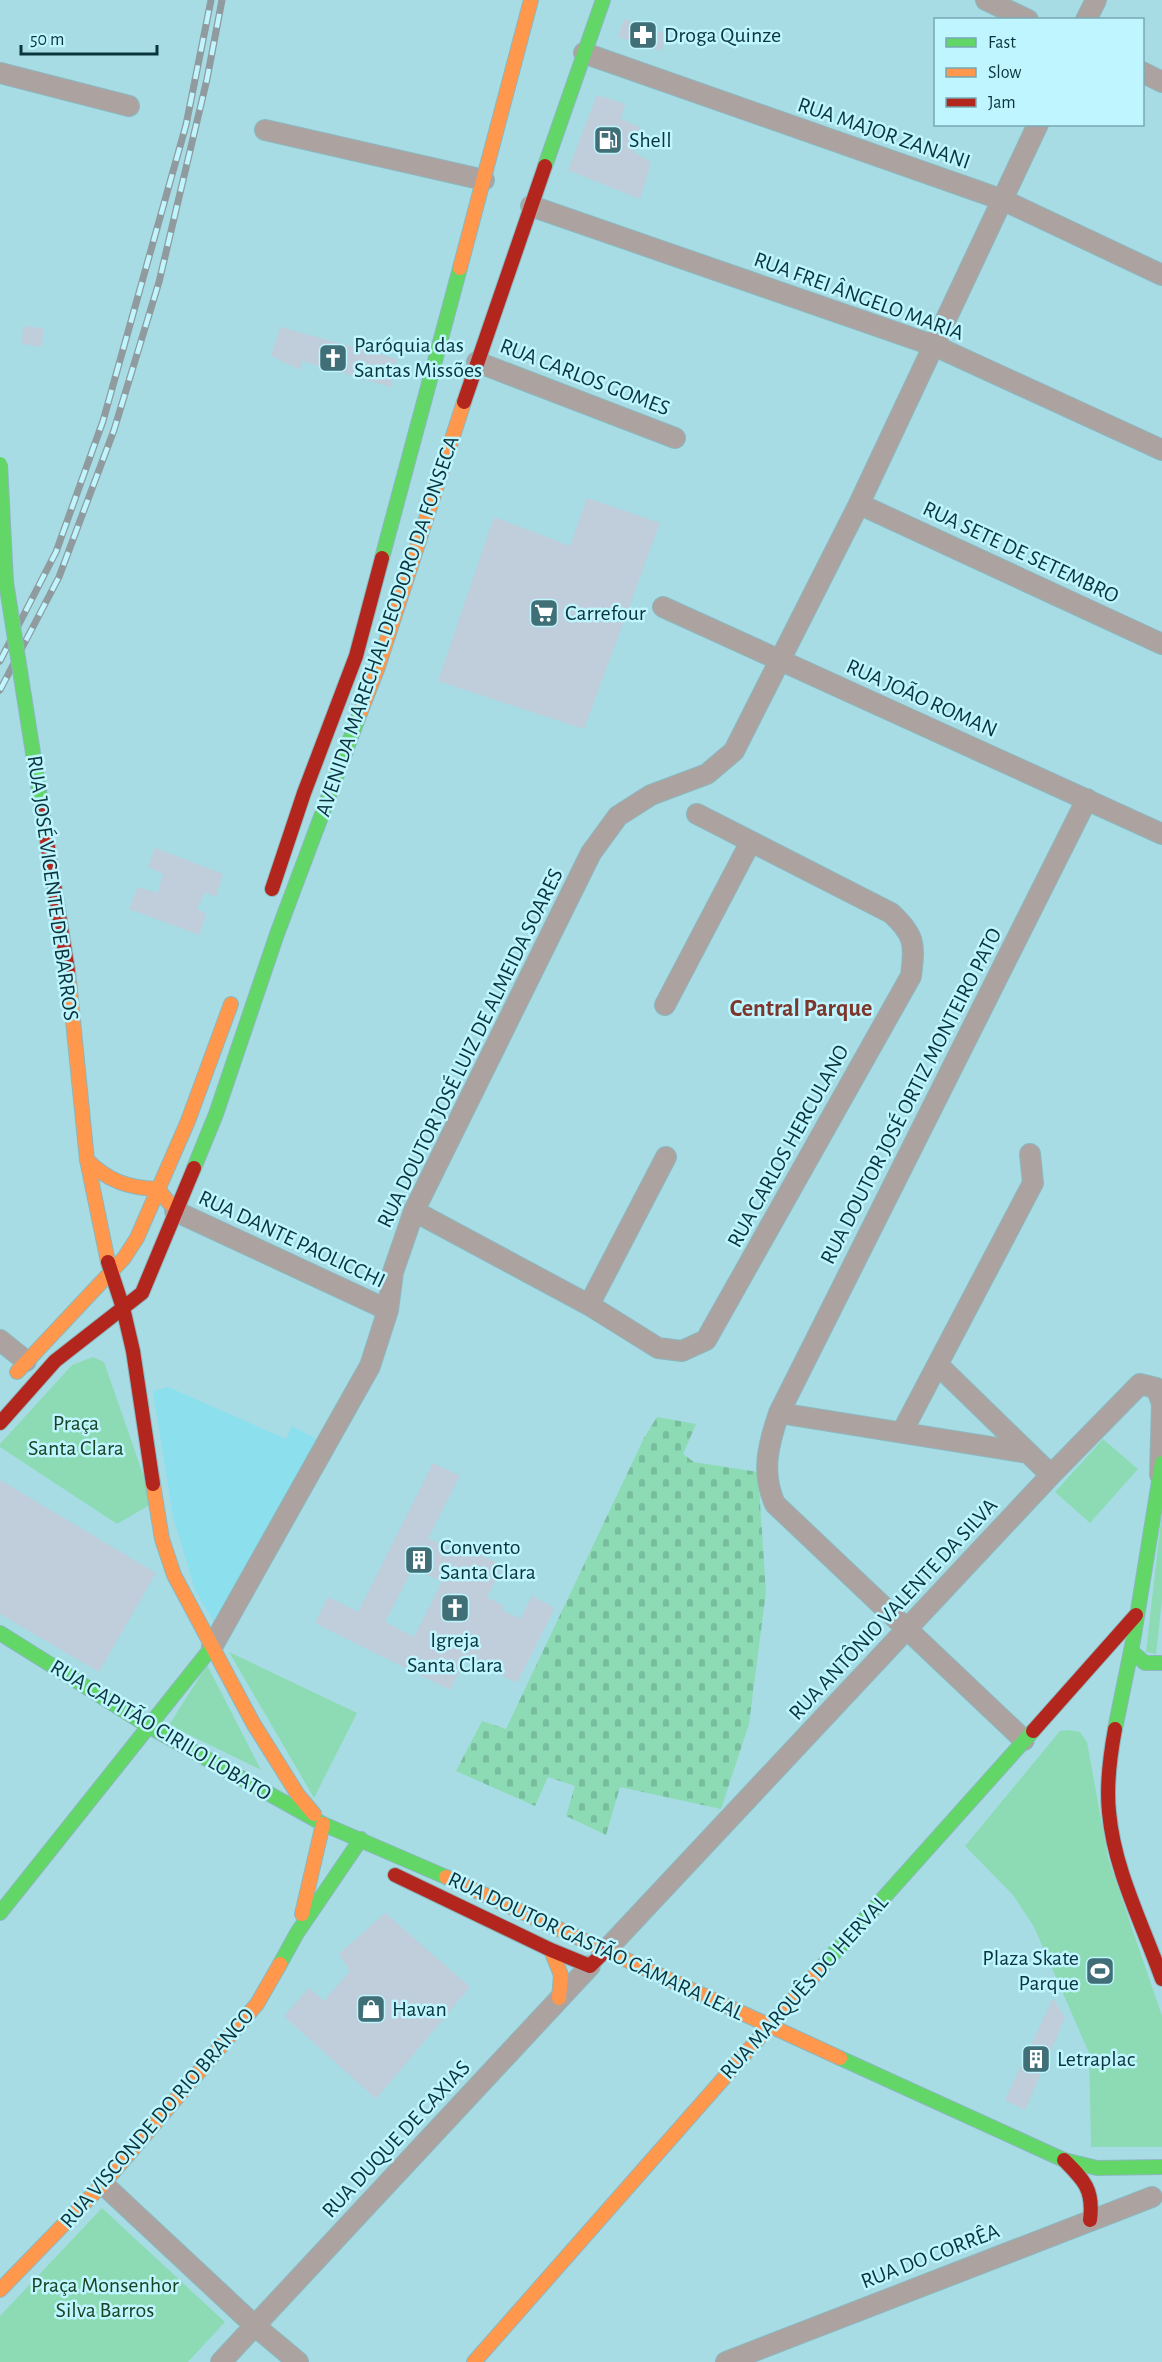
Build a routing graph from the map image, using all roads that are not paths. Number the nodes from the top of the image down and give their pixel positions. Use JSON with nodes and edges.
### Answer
{"nodes":[{"id":1,"x":531,"y":0,"type":"edge"},
{"id":2,"x":603,"y":0,"type":"edge"},
{"id":3,"x":986,"y":0,"type":"edge"},
{"id":4,"x":1096,"y":0,"type":"edge"},
{"id":5,"x":1024,"y":18,"type":"edge"},
{"id":6,"x":1087,"y":18,"type":"edge"},
{"id":7,"x":584,"y":53,"type":"junction"},
{"id":8,"x":0,"y":72,"type":"edge"},
{"id":9,"x":1144,"y":72,"type":"edge"},
{"id":10,"x":1162,"y":81,"type":"edge"},
{"id":11,"x":129,"y":106,"type":"dead end"},
{"id":12,"x":1037,"y":126,"type":"edge"},
{"id":13,"x":265,"y":130,"type":"dead end"},
{"id":14,"x":484,"y":180,"type":"junction"},
{"id":15,"x":1004,"y":200,"type":"junction"},
{"id":16,"x":531,"y":207,"type":"junction"},
{"id":17,"x":474,"y":216,"type":"junction"},
{"id":18,"x":485,"y":231,"type":"dead end"},
{"id":19,"x":522,"y":232,"type":"junction"},
{"id":20,"x":503,"y":236,"type":"dead end"},
{"id":21,"x":1162,"y":275,"type":"edge"},
{"id":22,"x":935,"y":346,"type":"junction"},
{"id":23,"x":477,"y":362,"type":"junction"},
{"id":24,"x":675,"y":438,"type":"dead end"},
{"id":25,"x":1162,"y":450,"type":"edge"},
{"id":26,"x":0,"y":464,"type":"edge"},
{"id":27,"x":408,"y":464,"type":"junction"},
{"id":28,"x":434,"y":494,"type":"junction"},
{"id":29,"x":859,"y":504,"type":"junction"},
{"id":30,"x":21,"y":606,"type":"dead end"},
{"id":31,"x":663,"y":607,"type":"dead end"},
{"id":32,"x":0,"y":640,"type":"edge"},
{"id":33,"x":1162,"y":644,"type":"edge"},
{"id":34,"x":779,"y":659,"type":"junction"},
{"id":35,"x":1087,"y":799,"type":"junction"},
{"id":36,"x":697,"y":814,"type":"dead end"},
{"id":37,"x":1162,"y":834,"type":"edge"},
{"id":38,"x":750,"y":843,"type":"junction"},
{"id":39,"x":267,"y":905,"type":"dead end"},
{"id":40,"x":237,"y":989,"type":"dead end"},
{"id":41,"x":665,"y":1005,"type":"dead end"},
{"id":42,"x":1030,"y":1154,"type":"dead end"},
{"id":43,"x":666,"y":1157,"type":"dead end"},
{"id":44,"x":87,"y":1160,"type":"junction"},
{"id":45,"x":158,"y":1189,"type":"junction"},
{"id":46,"x":175,"y":1211,"type":"junction"},
{"id":47,"x":414,"y":1211,"type":"junction"},
{"id":48,"x":110,"y":1272,"type":"junction"},
{"id":49,"x":589,"y":1305,"type":"junction"},
{"id":50,"x":123,"y":1308,"type":"junction"},
{"id":51,"x":388,"y":1310,"type":"junction"},
{"id":52,"x":0,"y":1340,"type":"edge"},
{"id":53,"x":26,"y":1361,"type":"junction"},
{"id":54,"x":939,"y":1366,"type":"junction"},
{"id":55,"x":7,"y":1383,"type":"dead end"},
{"id":56,"x":778,"y":1413,"type":"junction"},
{"id":57,"x":0,"y":1423,"type":"edge"},
{"id":58,"x":902,"y":1432,"type":"junction"},
{"id":59,"x":1028,"y":1453,"type":"junction"},
{"id":60,"x":1161,"y":1472,"type":"edge"},
{"id":61,"x":1051,"y":1476,"type":"junction"},
{"id":62,"x":1136,"y":1615,"type":"junction"},
{"id":63,"x":908,"y":1629,"type":"junction"},
{"id":64,"x":0,"y":1633,"type":"edge"},
{"id":65,"x":212,"y":1647,"type":"junction"},
{"id":66,"x":1131,"y":1651,"type":"junction"},
{"id":67,"x":1162,"y":1663,"type":"edge"},
{"id":68,"x":150,"y":1727,"type":"junction"},
{"id":69,"x":1024,"y":1740,"type":"junction"},
{"id":70,"x":323,"y":1824,"type":"junction"},
{"id":71,"x":361,"y":1839,"type":"junction"},
{"id":72,"x":357,"y":1857,"type":"junction"},
{"id":73,"x":383,"y":1870,"type":"dead end"},
{"id":74,"x":0,"y":1913,"type":"edge"},
{"id":75,"x":297,"y":1933,"type":"junction"},
{"id":76,"x":607,"y":1949,"type":"junction"},
{"id":77,"x":551,"y":1950,"type":"junction"},
{"id":78,"x":590,"y":1966,"type":"junction"},
{"id":79,"x":1162,"y":1979,"type":"edge"},
{"id":80,"x":559,"y":1998,"type":"junction"},
{"id":81,"x":769,"y":2026,"type":"junction"},
{"id":82,"x":1064,"y":2160,"type":"junction"},
{"id":83,"x":1162,"y":2167,"type":"edge"},
{"id":84,"x":103,"y":2184,"type":"junction"},
{"id":85,"x":1152,"y":2197,"type":"dead end"},
{"id":86,"x":1090,"y":2220,"type":"junction"},
{"id":87,"x":0,"y":2290,"type":"edge"},
{"id":88,"x":255,"y":2326,"type":"junction"},
{"id":89,"x":221,"y":2362,"type":"edge"},
{"id":90,"x":298,"y":2362,"type":"edge"},
{"id":91,"x":474,"y":2362,"type":"edge"},
{"id":92,"x":726,"y":2362,"type":"edge"}],
"edges":[{"from":1,"to":14,"type":"main road","name":"AVENIDA MARECHAL DEODORO DA FONSECA"},
{"from":2,"to":7,"type":"main road","name":"AVENIDA MARECHAL DEODORO DA FONSECA"},
{"from":3,"to":5,"type":"street"},
{"from":4,"to":6,"type":"street"},
{"from":7,"to":15,"type":"street","name":"RUA MAJOR ZANANI"},
{"from":7,"to":16,"type":"main road","name":"AVENIDA MARECHAL DEODORO DA FONSECA"},
{"from":8,"to":11,"type":"street"},
{"from":9,"to":10,"type":"street"},
{"from":12,"to":15,"type":"street","name":"RUA DOUTOR JOSÉ LUIZ DE ALMEIDA SOARES"},
{"from":13,"to":14,"type":"street"},
{"from":14,"to":17,"type":"main road","name":"AVENIDA MARECHAL DEODORO DA FONSECA"},
{"from":15,"to":21,"type":"street","name":"RUA MAJOR ZANANI"},
{"from":15,"to":22,"type":"street","name":"RUA DOUTOR JOSÉ LUIZ DE ALMEIDA SOARES"},
{"from":16,"to":19,"type":"main road","name":"AVENIDA MARECHAL DEODORO DA FONSECA"},
{"from":16,"to":22,"type":"street","name":"RUA FREI ÂNGELO MARIA"},
{"from":17,"to":18,"type":"main road"},
{"from":17,"to":27,"type":"main road","name":"AVENIDA MARECHAL DEODORO DA FONSECA"},
{"from":19,"to":20,"type":"main road"},
{"from":19,"to":23,"type":"main road","name":"AVENIDA MARECHAL DEODORO DA FONSECA"},
{"from":22,"to":25,"type":"street","name":"RUA FREI ÂNGELO MARIA"},
{"from":22,"to":29,"type":"street","name":"RUA DOUTOR JOSÉ LUIZ DE ALMEIDA SOARES"},
{"from":23,"to":24,"type":"street","name":"RUA CARLOS GOMES"},
{"from":23,"to":28,"type":"main road","name":"AVENIDA MARECHAL DEODORO DA FONSECA"},
{"from":26,"to":44,"type":"main road","name":"RUA JOSÉ VICENTE DE BARROS","bridge":true},
{"from":27,"to":28,"type":"main road"},
{"from":27,"to":39,"type":"main road","name":"AVENIDA MARECHAL DEODORO DA FONSECA"},
{"from":28,"to":46,"type":"main road","name":"AVENIDA MARECHAL DEODORO DA FONSECA"},
{"from":29,"to":33,"type":"street","name":"RUA SETE DE SETEMBRO"},
{"from":29,"to":34,"type":"street","name":"RUA DOUTOR JOSÉ LUIZ DE ALMEIDA SOARES"},
{"from":30,"to":32,"type":"street"},
{"from":31,"to":34,"type":"street","name":"RUA JOÃO ROMAN"},
{"from":34,"to":35,"type":"street","name":"RUA JOÃO ROMAN"},
{"from":34,"to":47,"type":"street","name":"RUA DOUTOR JOSÉ LUIZ DE ALMEIDA SOARES"},
{"from":35,"to":37,"type":"street","name":"RUA JOÃO ROMAN"},
{"from":35,"to":56,"type":"street","name":"RUA DOUTOR JOSÉ ORTIZ MONTEIRO PATO"},
{"from":36,"to":38,"type":"street","name":"RUA CARLOS HERCULANO"},
{"from":38,"to":41,"type":"street"},
{"from":38,"to":49,"type":"street","name":"RUA CARLOS HERCULANO"},
{"from":40,"to":45,"type":"main road"},
{"from":42,"to":54,"type":"street"},
{"from":43,"to":49,"type":"street"},
{"from":44,"to":45,"type":"main road"},
{"from":44,"to":48,"type":"main road","name":"RUA JOSÉ VICENTE DE BARROS"},
{"from":45,"to":46,"type":"main road"},
{"from":45,"to":48,"type":"main road"},
{"from":46,"to":50,"type":"main road","name":"AVENIDA MARECHAL DEODORO DA FONSECA"},
{"from":46,"to":51,"type":"street","name":"RUA DANTE PAOLICCHI"},
{"from":47,"to":49,"type":"street"},
{"from":47,"to":51,"type":"street","name":"RUA DOUTOR JOSÉ LUIZ DE ALMEIDA SOARES"},
{"from":48,"to":50,"type":"main road","name":"RUA JOSÉ VICENTE DE BARROS"},
{"from":48,"to":53,"type":"main road"},
{"from":50,"to":57,"type":"main road","name":"AVENIDA MARECHAL DEODORO DA FONSECA"},
{"from":50,"to":65,"type":"main road","name":"RUA JOSÉ VICENTE DE BARROS"},
{"from":51,"to":65,"type":"street","name":"RUA DOUTOR JOSÉ LUIZ DE ALMEIDA SOARES"},
{"from":52,"to":53,"type":"street"},
{"from":53,"to":55,"type":"main road"},
{"from":54,"to":58,"type":"street"},
{"from":54,"to":59,"type":"street"},
{"from":56,"to":58,"type":"street"},
{"from":56,"to":63,"type":"street","name":"RUA DOUTOR JOSÉ ORTIZ MONTEIRO PATO"},
{"from":58,"to":59,"type":"street"},
{"from":59,"to":61,"type":"street"},
{"from":60,"to":61,"type":"street","name":"RUA ANTÔNIO VALENTE DA SILVA"},
{"from":60,"to":62,"type":"main road"},
{"from":61,"to":63,"type":"street","name":"RUA ANTÔNIO VALENTE DA SILVA"},
{"from":62,"to":66,"type":"main road"},
{"from":62,"to":69,"type":"main road","name":"RUA MARQUÊS DO HERVAL"},
{"from":63,"to":69,"type":"street","name":"RUA DOUTOR JOSÉ ORTIZ MONTEIRO PATO"},
{"from":63,"to":76,"type":"street","name":"RUA ANTÔNIO VALENTE DA SILVA"},
{"from":64,"to":68,"type":"main road","name":"RUA CAPITÃO CIRILO LOBATO"},
{"from":65,"to":68,"type":"main road"},
{"from":65,"to":70,"type":"main road","name":"RUA JOSÉ VICENTE DE BARROS"},
{"from":66,"to":67,"type":"main road"},
{"from":66,"to":79,"type":"main road"},
{"from":68,"to":70,"type":"main road","name":"RUA CAPITÃO CIRILO LOBATO"},
{"from":68,"to":74,"type":"main road"},
{"from":69,"to":81,"type":"main road","name":"RUA MARQUÊS DO HERVAL"},
{"from":70,"to":71,"type":"main road","name":"RUA DOUTOR GASTÃO CÂMARA LEAL"},
{"from":70,"to":72,"type":"main road","name":"RUA JOSÉ VICENTE DE BARROS"},
{"from":70,"to":75,"type":"main road","name":"RUA VISCONDE DO RIO BRANCO"},
{"from":71,"to":72,"type":"main road","name":"RUA VISCONDE DO RIO BRANCO"},
{"from":71,"to":76,"type":"main road","name":"RUA DOUTOR GASTÃO CÂMARA LEAL"},
{"from":72,"to":75,"type":"main road","name":"RUA VISCONDE DO RIO BRANCO"},
{"from":73,"to":77,"type":"main road"},
{"from":75,"to":84,"type":"main road","name":"RUA VISCONDE DO RIO BRANCO"},
{"from":76,"to":78,"type":"main road","name":"RUA DUQUE DE CAXIAS"},
{"from":76,"to":81,"type":"main road","name":"RUA DOUTOR GASTÃO CÂMARA LEAL"},
{"from":77,"to":78,"type":"main road"},
{"from":77,"to":80,"type":"main road"},
{"from":78,"to":80,"type":"street","name":"RUA DUQUE DE CAXIAS"},
{"from":80,"to":88,"type":"street","name":"RUA DUQUE DE CAXIAS"},
{"from":81,"to":82,"type":"main road","name":"RUA DOUTOR GASTÃO CÂMARA LEAL"},
{"from":81,"to":91,"type":"main road","name":"RUA MARQUÊS DO HERVAL"},
{"from":82,"to":83,"type":"main road","name":"RUA DOUTOR GASTÃO CÂMARA LEAL"},
{"from":82,"to":86,"type":"main road","name":"RUA DOUTOR GASTÃO CÂMARA LEAL"},
{"from":84,"to":87,"type":"main road","name":"RUA VISCONDE DO RIO BRANCO"},
{"from":84,"to":88,"type":"street"},
{"from":85,"to":86,"type":"street","name":"RUA DO CORRÊA"},
{"from":86,"to":92,"type":"street","name":"RUA DO CORRÊA"},
{"from":88,"to":89,"type":"street","name":"RUA DUQUE DE CAXIAS"},
{"from":88,"to":90,"type":"street"}]}
